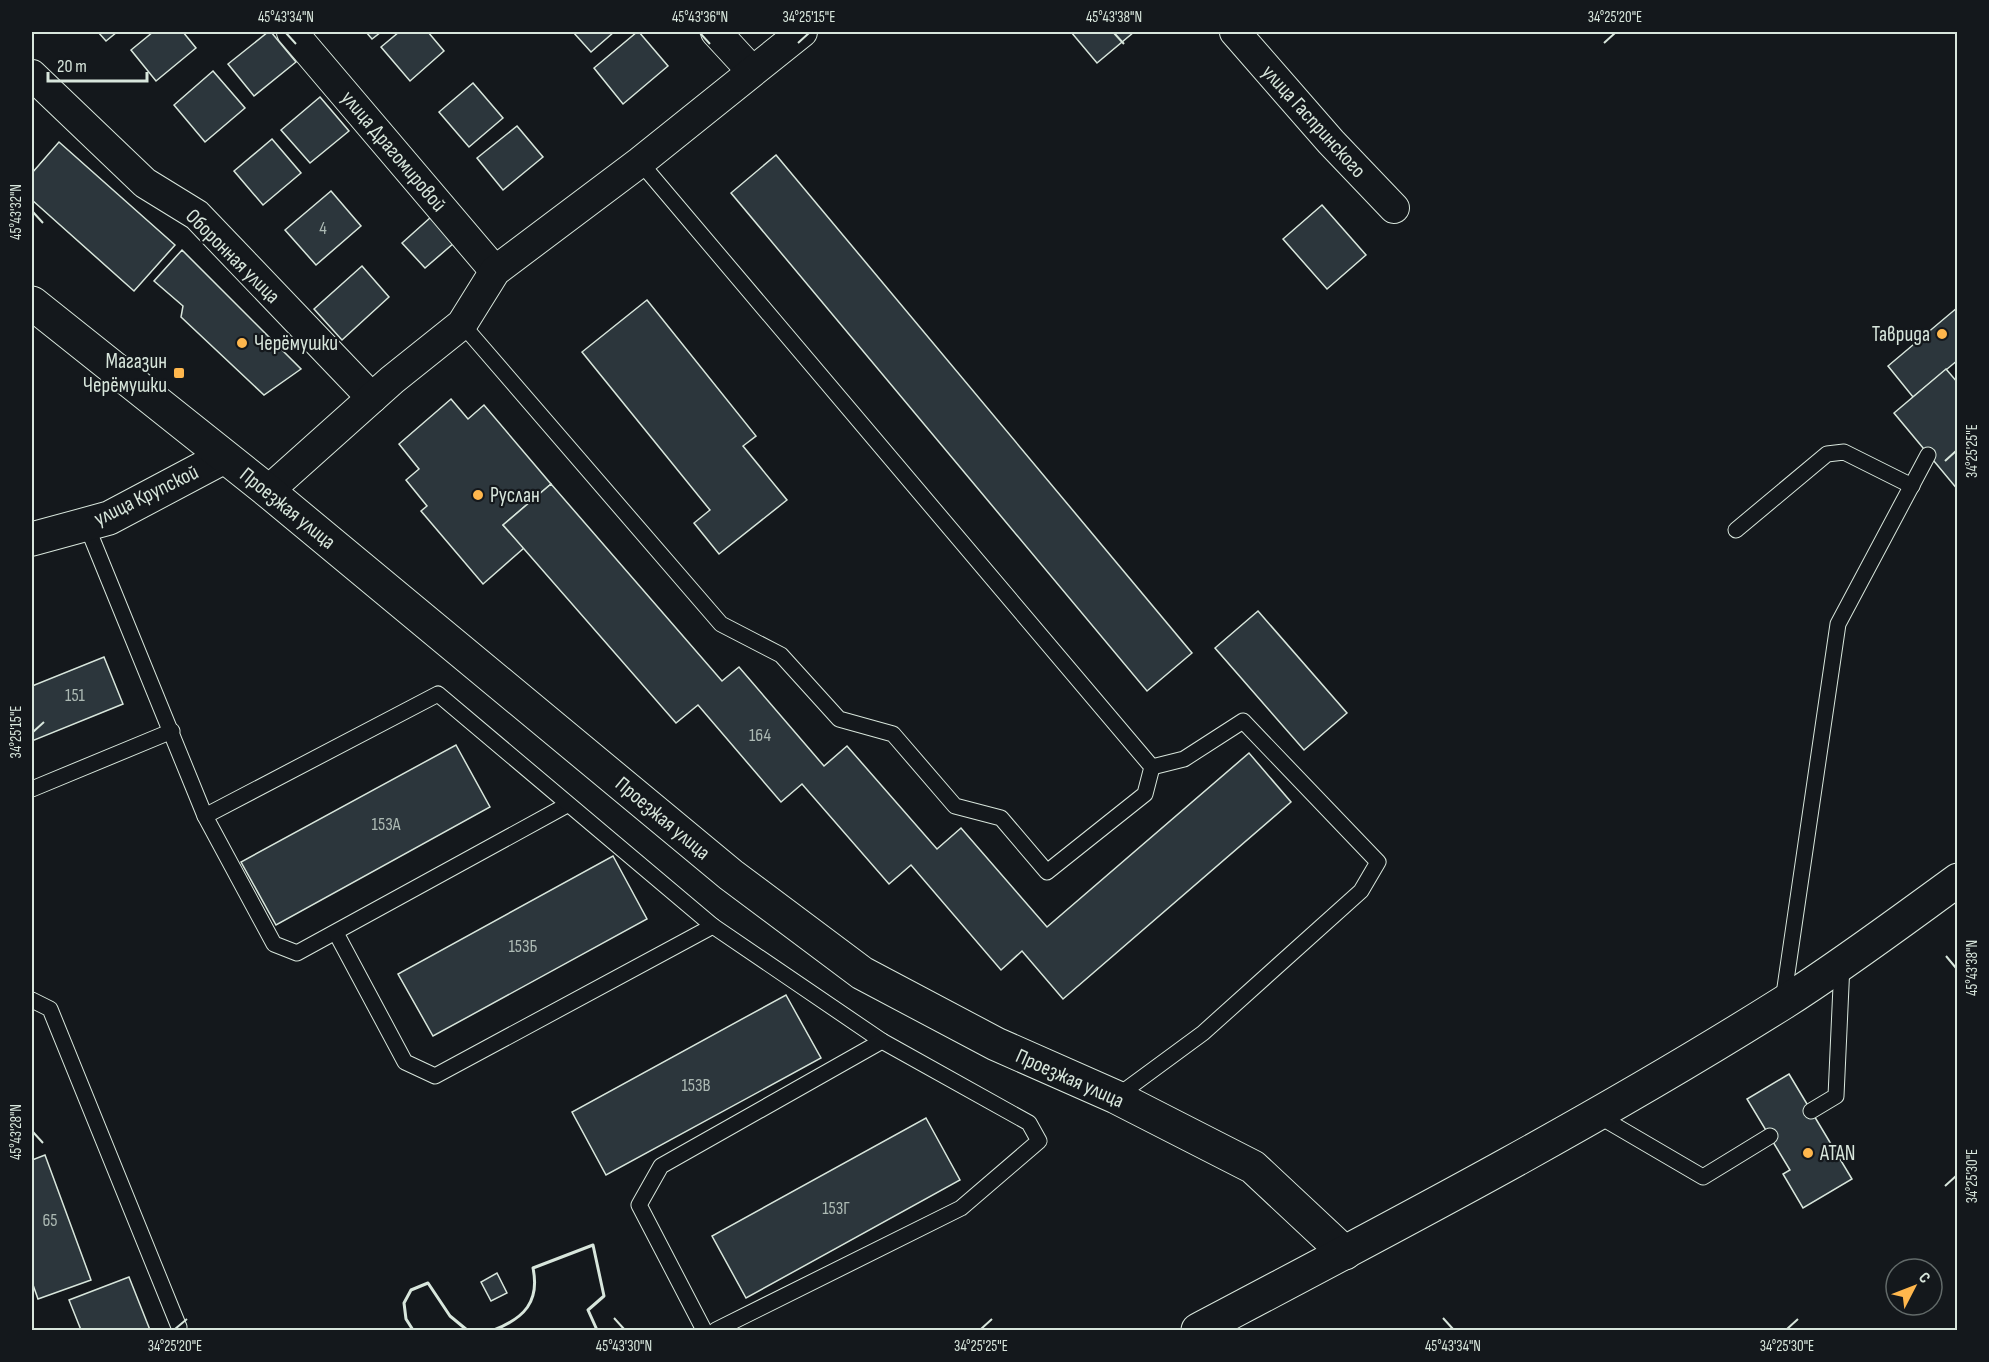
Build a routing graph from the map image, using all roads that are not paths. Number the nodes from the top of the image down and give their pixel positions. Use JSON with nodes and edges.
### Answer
{"nodes":[{"id":1,"x":292,"y":32,"type":"edge"},
{"id":2,"x":716,"y":32,"type":"edge"},
{"id":3,"x":801,"y":32,"type":"edge"},
{"id":4,"x":1235,"y":32,"type":"edge"},
{"id":5,"x":752,"y":71,"type":"junction"},
{"id":6,"x":32,"y":75,"type":"edge"},
{"id":7,"x":640,"y":162,"type":"junction"},
{"id":8,"x":1394,"y":208,"type":"dead end"},
{"id":9,"x":495,"y":271,"type":"junction"},
{"id":10,"x":32,"y":303,"type":"edge"},
{"id":11,"x":462,"y":324,"type":"junction"},
{"id":12,"x":372,"y":398,"type":"junction"},
{"id":13,"x":1928,"y":455,"type":"dead end"},
{"id":14,"x":224,"y":457,"type":"junction"},
{"id":15,"x":1912,"y":486,"type":"junction"},
{"id":16,"x":268,"y":491,"type":"junction"},
{"id":17,"x":86,"y":524,"type":"junction"},
{"id":18,"x":1736,"y":530,"type":"dead end"},
{"id":19,"x":32,"y":539,"type":"edge"},
{"id":20,"x":172,"y":731,"type":"junction"},
{"id":21,"x":1152,"y":767,"type":"junction"},
{"id":22,"x":32,"y":789,"type":"edge"},
{"id":23,"x":567,"y":805,"type":"junction"},
{"id":24,"x":205,"y":816,"type":"junction"},
{"id":25,"x":1958,"y":880,"type":"edge"},
{"id":26,"x":713,"y":926,"type":"junction"},
{"id":27,"x":336,"y":933,"type":"junction"},
{"id":28,"x":1842,"y":964,"type":"junction"},
{"id":29,"x":32,"y":1000,"type":"edge"},
{"id":30,"x":1783,"y":1003,"type":"junction"},
{"id":31,"x":882,"y":1041,"type":"junction"},
{"id":32,"x":1116,"y":1097,"type":"junction"},
{"id":33,"x":1811,"y":1111,"type":"dead end"},
{"id":34,"x":1597,"y":1115,"type":"junction"},
{"id":35,"x":1770,"y":1136,"type":"dead end"},
{"id":36,"x":1345,"y":1253,"type":"junction"},
{"id":37,"x":179,"y":1328,"type":"dead end"},
{"id":38,"x":704,"y":1330,"type":"edge"},
{"id":39,"x":716,"y":1330,"type":"edge"},
{"id":40,"x":1198,"y":1330,"type":"edge"}],
"edges":[{"from":1,"to":9,"type":"street","name":"улица Драгомировой"},
{"from":2,"to":5,"type":"street"},
{"from":3,"to":5,"type":"street"},
{"from":4,"to":8,"type":"street","name":"улица Гаспринского"},
{"from":5,"to":7,"type":"street"},
{"from":6,"to":12,"type":"street","name":"Оборонная улица"},
{"from":7,"to":9,"type":"street"},
{"from":7,"to":21,"type":"lane"},
{"from":9,"to":11,"type":"street"},
{"from":10,"to":14,"type":"main road","name":"Проезжая улица"},
{"from":11,"to":12,"type":"street"},
{"from":11,"to":21,"type":"lane"},
{"from":12,"to":16,"type":"street"},
{"from":13,"to":15,"type":"lane"},
{"from":14,"to":16,"type":"main road","name":"Проезжая улица"},
{"from":14,"to":17,"type":"main road","name":"улица Крупской"},
{"from":15,"to":18,"type":"lane"},
{"from":15,"to":30,"type":"lane"},
{"from":16,"to":32,"type":"main road","name":"Проезжая улица"},
{"from":17,"to":19,"type":"main road","name":"улица Крупской"},
{"from":17,"to":20,"type":"lane"},
{"from":20,"to":22,"type":"lane"},
{"from":20,"to":24,"type":"lane"},
{"from":21,"to":32,"type":"lane"},
{"from":23,"to":24,"type":"lane"},
{"from":23,"to":26,"type":"lane"},
{"from":23,"to":27,"type":"lane"},
{"from":24,"to":27,"type":"lane"},
{"from":25,"to":28,"type":"main road"},
{"from":26,"to":27,"type":"lane"},
{"from":26,"to":31,"type":"lane"},
{"from":28,"to":30,"type":"main road"},
{"from":28,"to":33,"type":"lane"},
{"from":29,"to":37,"type":"lane"},
{"from":30,"to":34,"type":"main road"},
{"from":31,"to":38,"type":"lane"},
{"from":31,"to":39,"type":"lane"},
{"from":32,"to":36,"type":"main road","name":"Проезжая улица"},
{"from":34,"to":35,"type":"lane"},
{"from":34,"to":36,"type":"main road"},
{"from":36,"to":40,"type":"main road"}]}
